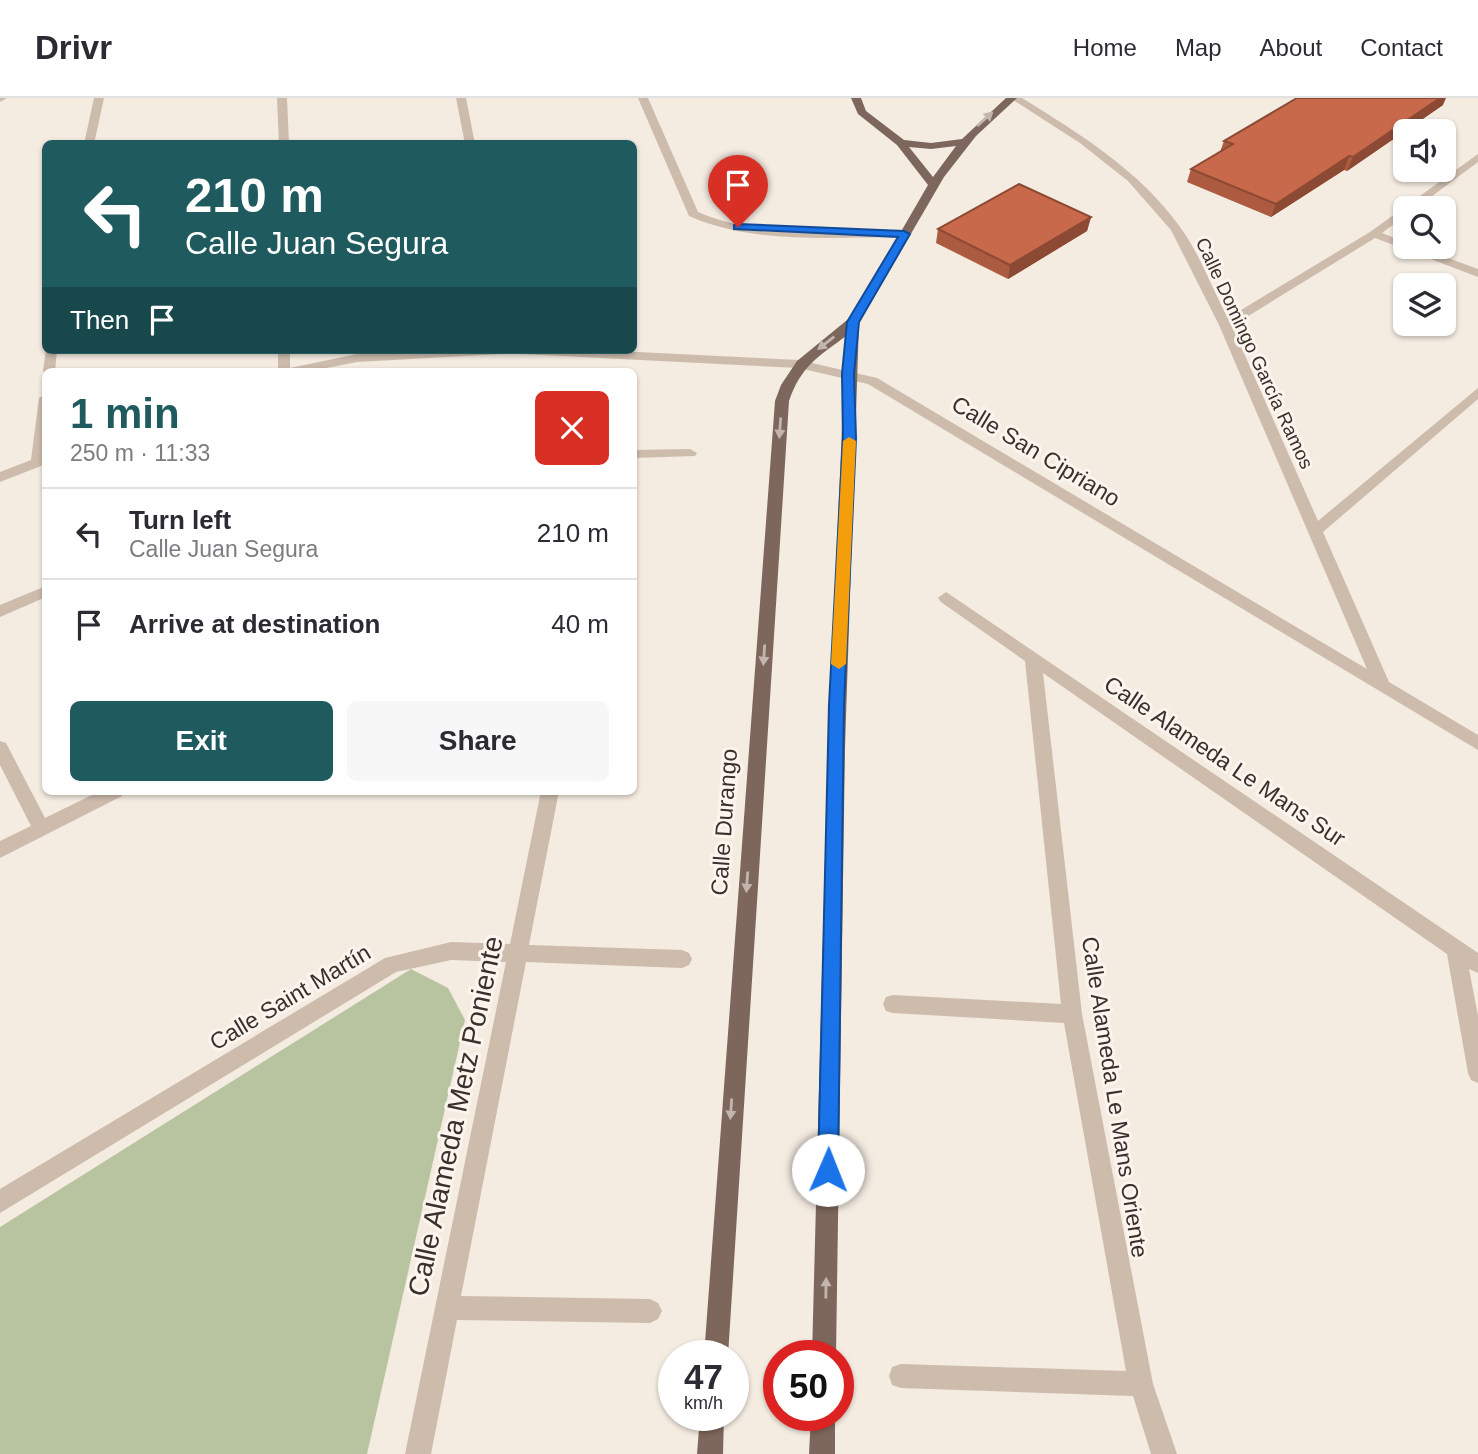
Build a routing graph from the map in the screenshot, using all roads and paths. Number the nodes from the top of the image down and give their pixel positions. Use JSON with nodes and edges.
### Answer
{"nodes":[{"id":1,"x":99,"y":98,"type":"edge"},
{"id":2,"x":282,"y":98,"type":"edge"},
{"id":3,"x":461,"y":98,"type":"edge"},
{"id":4,"x":643,"y":98,"type":"edge"},
{"id":5,"x":856,"y":98,"type":"edge"},
{"id":6,"x":1014,"y":98,"type":"edge"},
{"id":7,"x":90,"y":140,"type":"edge"},
{"id":8,"x":284,"y":140,"type":"edge"},
{"id":9,"x":469,"y":140,"type":"edge"},
{"id":10,"x":963,"y":142,"type":"junction"},
{"id":11,"x":901,"y":143,"type":"junction"},
{"id":12,"x":1478,"y":158,"type":"edge"},
{"id":13,"x":934,"y":185,"type":"junction"},
{"id":14,"x":1426,"y":196,"type":"edge"},
{"id":15,"x":1393,"y":220,"type":"edge"},
{"id":16,"x":904,"y":234,"type":"junction"},
{"id":17,"x":1374,"y":234,"type":"junction"},
{"id":18,"x":1393,"y":241,"type":"edge"},
{"id":19,"x":1441,"y":259,"type":"edge"},
{"id":20,"x":1478,"y":273,"type":"edge"},
{"id":21,"x":853,"y":322,"type":"junction"},
{"id":22,"x":1225,"y":325,"type":"junction"},
{"id":23,"x":428,"y":354,"type":"edge"},
{"id":24,"x":596,"y":354,"type":"edge"},
{"id":25,"x":799,"y":365,"type":"junction"},
{"id":26,"x":307,"y":368,"type":"edge"},
{"id":27,"x":848,"y":374,"type":"junction"},
{"id":28,"x":1478,"y":392,"type":"edge"},
{"id":29,"x":690,"y":453,"type":"dead end"},
{"id":30,"x":637,"y":454,"type":"edge"},
{"id":31,"x":42,"y":461,"type":"edge"},
{"id":32,"x":0,"y":477,"type":"edge"},
{"id":33,"x":1315,"y":531,"type":"junction"},
{"id":34,"x":42,"y":593,"type":"edge"},
{"id":35,"x":946,"y":598,"type":"dead end"},
{"id":36,"x":0,"y":611,"type":"edge"},
{"id":37,"x":1033,"y":660,"type":"junction"},
{"id":38,"x":1382,"y":684,"type":"junction"},
{"id":39,"x":1478,"y":743,"type":"edge"},
{"id":40,"x":0,"y":748,"type":"edge"},
{"id":41,"x":108,"y":795,"type":"edge"},
{"id":42,"x":549,"y":795,"type":"edge"},
{"id":43,"x":41,"y":828,"type":"junction"},
{"id":44,"x":0,"y":850,"type":"edge"},
{"id":45,"x":1456,"y":949,"type":"junction"},
{"id":46,"x":520,"y":953,"type":"junction"},
{"id":47,"x":682,"y":959,"type":"dead end"},
{"id":48,"x":1478,"y":964,"type":"edge"},
{"id":49,"x":893,"y":1004,"type":"dead end"},
{"id":50,"x":1072,"y":1014,"type":"junction"},
{"id":51,"x":1478,"y":1073,"type":"edge"},
{"id":52,"x":0,"y":1202,"type":"edge"},
{"id":53,"x":445,"y":1308,"type":"junction"},
{"id":54,"x":650,"y":1311,"type":"dead end"},
{"id":55,"x":717,"y":1340,"type":"edge"},
{"id":56,"x":824,"y":1340,"type":"edge"},
{"id":57,"x":901,"y":1376,"type":"dead end"},
{"id":58,"x":1141,"y":1384,"type":"junction"},
{"id":59,"x":711,"y":1431,"type":"edge"},
{"id":60,"x":823,"y":1431,"type":"edge"},
{"id":61,"x":418,"y":1454,"type":"edge"},
{"id":62,"x":710,"y":1454,"type":"edge"},
{"id":63,"x":822,"y":1454,"type":"edge"},
{"id":64,"x":1164,"y":1454,"type":"edge"}],
"edges":[{"from":1,"to":7,"type":"street"},
{"from":2,"to":8,"type":"street"},
{"from":3,"to":9,"type":"street"},
{"from":4,"to":16,"type":"street"},
{"from":5,"to":11,"type":"main road"},
{"from":10,"to":6,"type":"main road","name":"Calle Durango","one_way":true},
{"from":6,"to":22,"type":"street","name":"Calle Domingo García Ramos"},
{"from":10,"to":11,"type":"main road"},
{"from":10,"to":13,"type":"main road","name":"Calle Durango"},
{"from":11,"to":13,"type":"main road"},
{"from":12,"to":14,"type":"street"},
{"from":13,"to":16,"type":"main road","name":"Calle Durango"},
{"from":15,"to":17,"type":"street"},
{"from":16,"to":21,"type":"main road","name":"Calle Durango"},
{"from":17,"to":18,"type":"street"},
{"from":17,"to":22,"type":"street"},
{"from":19,"to":20,"type":"street"},
{"from":21,"to":25,"type":"main road","name":"Calle Durango","one_way":true},
{"from":21,"to":27,"type":"main road","name":"Calle Durango"},
{"from":22,"to":33,"type":"street","name":"Calle Domingo García Ramos"},
{"from":23,"to":26,"type":"street"},
{"from":24,"to":25,"type":"street","name":"Calle San Cipriano"},
{"from":25,"to":27,"type":"street","name":"Calle San Cipriano"},
{"from":25,"to":55,"type":"main road","name":"Calle Durango","one_way":true},
{"from":27,"to":38,"type":"street","name":"Calle San Cipriano"},
{"from":56,"to":27,"type":"main road","name":"Calle Durango","one_way":true},
{"from":28,"to":33,"type":"street"},
{"from":29,"to":30,"type":"street"},
{"from":31,"to":32,"type":"street"},
{"from":33,"to":38,"type":"street","name":"Calle Domingo García Ramos"},
{"from":34,"to":36,"type":"street"},
{"from":35,"to":37,"type":"street","name":"Calle Alameda Le Mans Sur"},
{"from":37,"to":45,"type":"street","name":"Calle Alameda Le Mans Sur"},
{"from":37,"to":50,"type":"street","name":"Calle Alameda Le Mans Oriente"},
{"from":38,"to":39,"type":"street","name":"Calle San Cipriano"},
{"from":40,"to":43,"type":"street"},
{"from":41,"to":43,"type":"street"},
{"from":42,"to":46,"type":"street","name":"Calle Alameda Metz Poniente"},
{"from":43,"to":44,"type":"street"},
{"from":45,"to":48,"type":"street","name":"Calle Alameda Le Mans Sur"},
{"from":45,"to":51,"type":"street"},
{"from":46,"to":47,"type":"street","name":"Calle Saint Martín"},
{"from":46,"to":52,"type":"street","name":"Calle Saint Martín"},
{"from":46,"to":53,"type":"street","name":"Calle Alameda Metz Poniente"},
{"from":49,"to":50,"type":"street"},
{"from":50,"to":58,"type":"street","name":"Calle Alameda Le Mans Oriente"},
{"from":53,"to":54,"type":"street"},
{"from":53,"to":61,"type":"street","name":"Calle Alameda Metz Poniente"},
{"from":57,"to":58,"type":"street"},
{"from":58,"to":64,"type":"street","name":"Calle Alameda Le Mans Oriente"},
{"from":59,"to":62,"type":"main road"},
{"from":60,"to":63,"type":"main road"}]}
